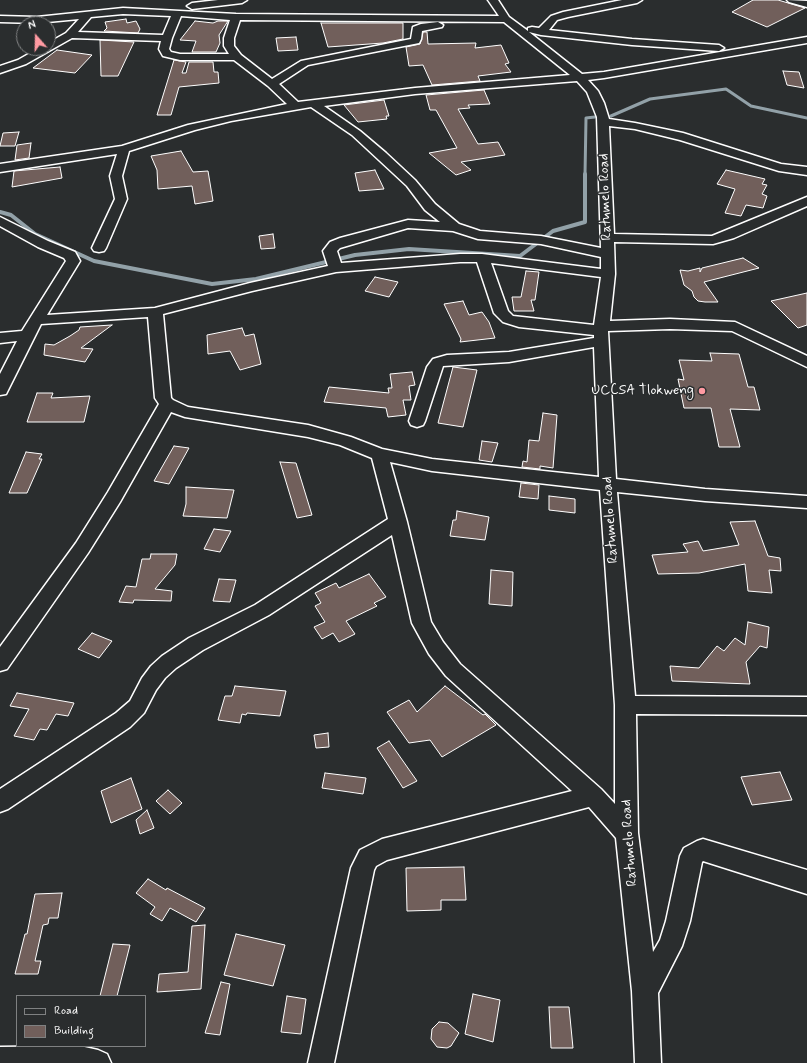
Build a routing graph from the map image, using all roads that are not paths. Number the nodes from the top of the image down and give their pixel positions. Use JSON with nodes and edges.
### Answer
{"nodes":[{"id":1,"x":242,"y":0,"type":"edge"},
{"id":2,"x":637,"y":0,"type":"edge"},
{"id":3,"x":792,"y":0,"type":"edge"},
{"id":4,"x":495,"y":3,"type":"edge"},
{"id":5,"x":807,"y":4,"type":"edge"},
{"id":6,"x":161,"y":9,"type":"junction"},
{"id":7,"x":177,"y":14,"type":"junction"},
{"id":8,"x":87,"y":16,"type":"junction"},
{"id":9,"x":236,"y":17,"type":"junction"},
{"id":10,"x":0,"y":19,"type":"edge"},
{"id":11,"x":474,"y":19,"type":"junction"},
{"id":12,"x":506,"y":19,"type":"junction"},
{"id":13,"x":489,"y":29,"type":"dead end"},
{"id":14,"x":518,"y":29,"type":"junction"},
{"id":15,"x":505,"y":30,"type":"dead end"},
{"id":16,"x":541,"y":32,"type":"junction"},
{"id":17,"x":70,"y":35,"type":"junction"},
{"id":18,"x":166,"y":38,"type":"junction"},
{"id":19,"x":807,"y":40,"type":"edge"},
{"id":20,"x":740,"y":51,"type":"junction"},
{"id":21,"x":237,"y":58,"type":"junction"},
{"id":22,"x":0,"y":70,"type":"edge"},
{"id":23,"x":580,"y":77,"type":"junction"},
{"id":24,"x":272,"y":84,"type":"junction"},
{"id":25,"x":314,"y":104,"type":"junction"},
{"id":26,"x":295,"y":106,"type":"junction"},
{"id":27,"x":603,"y":122,"type":"junction"},
{"id":28,"x":124,"y":149,"type":"junction"},
{"id":29,"x":0,"y":168,"type":"edge"},
{"id":30,"x":807,"y":171,"type":"edge"},
{"id":31,"x":807,"y":201,"type":"edge"},
{"id":32,"x":430,"y":207,"type":"junction"},
{"id":33,"x":0,"y":221,"type":"edge"},
{"id":34,"x":408,"y":224,"type":"junction"},
{"id":35,"x":454,"y":228,"type":"junction"},
{"id":36,"x":608,"y":246,"type":"junction"},
{"id":37,"x":99,"y":248,"type":"dead end"},
{"id":38,"x":482,"y":258,"type":"junction"},
{"id":39,"x":336,"y":268,"type":"junction"},
{"id":40,"x":608,"y":274,"type":"junction"},
{"id":41,"x":155,"y":312,"type":"junction"},
{"id":42,"x":36,"y":320,"type":"junction"},
{"id":43,"x":601,"y":332,"type":"junction"},
{"id":44,"x":27,"y":335,"type":"junction"},
{"id":45,"x":0,"y":338,"type":"edge"},
{"id":46,"x":807,"y":362,"type":"edge"},
{"id":47,"x":0,"y":390,"type":"edge"},
{"id":48,"x":167,"y":404,"type":"junction"},
{"id":49,"x":417,"y":421,"type":"dead end"},
{"id":50,"x":379,"y":454,"type":"junction"},
{"id":51,"x":608,"y":484,"type":"junction"},
{"id":52,"x":807,"y":502,"type":"edge"},
{"id":53,"x":398,"y":522,"type":"junction"},
{"id":54,"x":0,"y":663,"type":"edge"},
{"id":55,"x":625,"y":705,"type":"junction"},
{"id":56,"x":807,"y":706,"type":"edge"},
{"id":57,"x":593,"y":796,"type":"junction"},
{"id":58,"x":0,"y":802,"type":"edge"},
{"id":59,"x":627,"y":833,"type":"junction"},
{"id":60,"x":807,"y":882,"type":"edge"},
{"id":61,"x":645,"y":991,"type":"junction"},
{"id":62,"x":0,"y":1060,"type":"edge"},
{"id":63,"x":98,"y":1063,"type":"edge"},
{"id":64,"x":321,"y":1063,"type":"edge"},
{"id":65,"x":648,"y":1063,"type":"edge"}],
"edges":[{"from":1,"to":6,"type":"street"},
{"from":2,"to":16,"type":"street"},
{"from":3,"to":5,"type":"street"},
{"from":4,"to":11,"type":"street"},
{"from":4,"to":12,"type":"street","name":"Ratumelo Road"},
{"from":6,"to":7,"type":"street"},
{"from":6,"to":8,"type":"street"},
{"from":7,"to":9,"type":"street"},
{"from":7,"to":18,"type":"street"},
{"from":8,"to":10,"type":"street"},
{"from":8,"to":17,"type":"street"},
{"from":9,"to":11,"type":"street"},
{"from":9,"to":21,"type":"street"},
{"from":11,"to":12,"type":"street"},
{"from":12,"to":14,"type":"street","name":"Ratumelo Road"},
{"from":13,"to":24,"type":"street"},
{"from":14,"to":15,"type":"street"},
{"from":14,"to":16,"type":"street"},
{"from":14,"to":23,"type":"street","name":"Ratumelo Road"},
{"from":16,"to":20,"type":"street"},
{"from":17,"to":18,"type":"street"},
{"from":17,"to":22,"type":"street"},
{"from":18,"to":21,"type":"street"},
{"from":19,"to":20,"type":"street"},
{"from":20,"to":23,"type":"street"},
{"from":21,"to":24,"type":"street"},
{"from":23,"to":25,"type":"street"},
{"from":23,"to":27,"type":"street","name":"Ratumelo Road"},
{"from":24,"to":26,"type":"street"},
{"from":25,"to":26,"type":"street"},
{"from":25,"to":32,"type":"street"},
{"from":26,"to":28,"type":"street"},
{"from":27,"to":30,"type":"street"},
{"from":27,"to":36,"type":"street","name":"Ratumelo Road"},
{"from":28,"to":29,"type":"street"},
{"from":28,"to":37,"type":"street"},
{"from":31,"to":36,"type":"street"},
{"from":32,"to":34,"type":"street"},
{"from":32,"to":35,"type":"street"},
{"from":33,"to":42,"type":"street"},
{"from":34,"to":35,"type":"street"},
{"from":34,"to":39,"type":"street"},
{"from":35,"to":36,"type":"street"},
{"from":36,"to":40,"type":"street","name":"Ratumelo Road"},
{"from":38,"to":39,"type":"street"},
{"from":38,"to":40,"type":"street"},
{"from":38,"to":43,"type":"street"},
{"from":39,"to":41,"type":"street"},
{"from":40,"to":43,"type":"street","name":"Ratumelo Road"},
{"from":41,"to":42,"type":"street"},
{"from":41,"to":48,"type":"street"},
{"from":42,"to":44,"type":"street"},
{"from":43,"to":46,"type":"street"},
{"from":43,"to":49,"type":"street"},
{"from":43,"to":51,"type":"street","name":"Ratumelo Road"},
{"from":44,"to":45,"type":"street"},
{"from":44,"to":47,"type":"street"},
{"from":48,"to":50,"type":"street"},
{"from":48,"to":54,"type":"street"},
{"from":50,"to":51,"type":"street"},
{"from":50,"to":53,"type":"street"},
{"from":51,"to":52,"type":"street"},
{"from":51,"to":55,"type":"street","name":"Ratumelo Road"},
{"from":53,"to":57,"type":"street"},
{"from":53,"to":58,"type":"street"},
{"from":55,"to":56,"type":"street"},
{"from":55,"to":59,"type":"street","name":"Ratumelo Road"},
{"from":57,"to":59,"type":"street"},
{"from":57,"to":64,"type":"street"},
{"from":59,"to":61,"type":"street","name":"Ratumelo Road"},
{"from":60,"to":61,"type":"street"},
{"from":61,"to":65,"type":"street","name":"Ratumelo Road"},
{"from":62,"to":63,"type":"street"}]}
